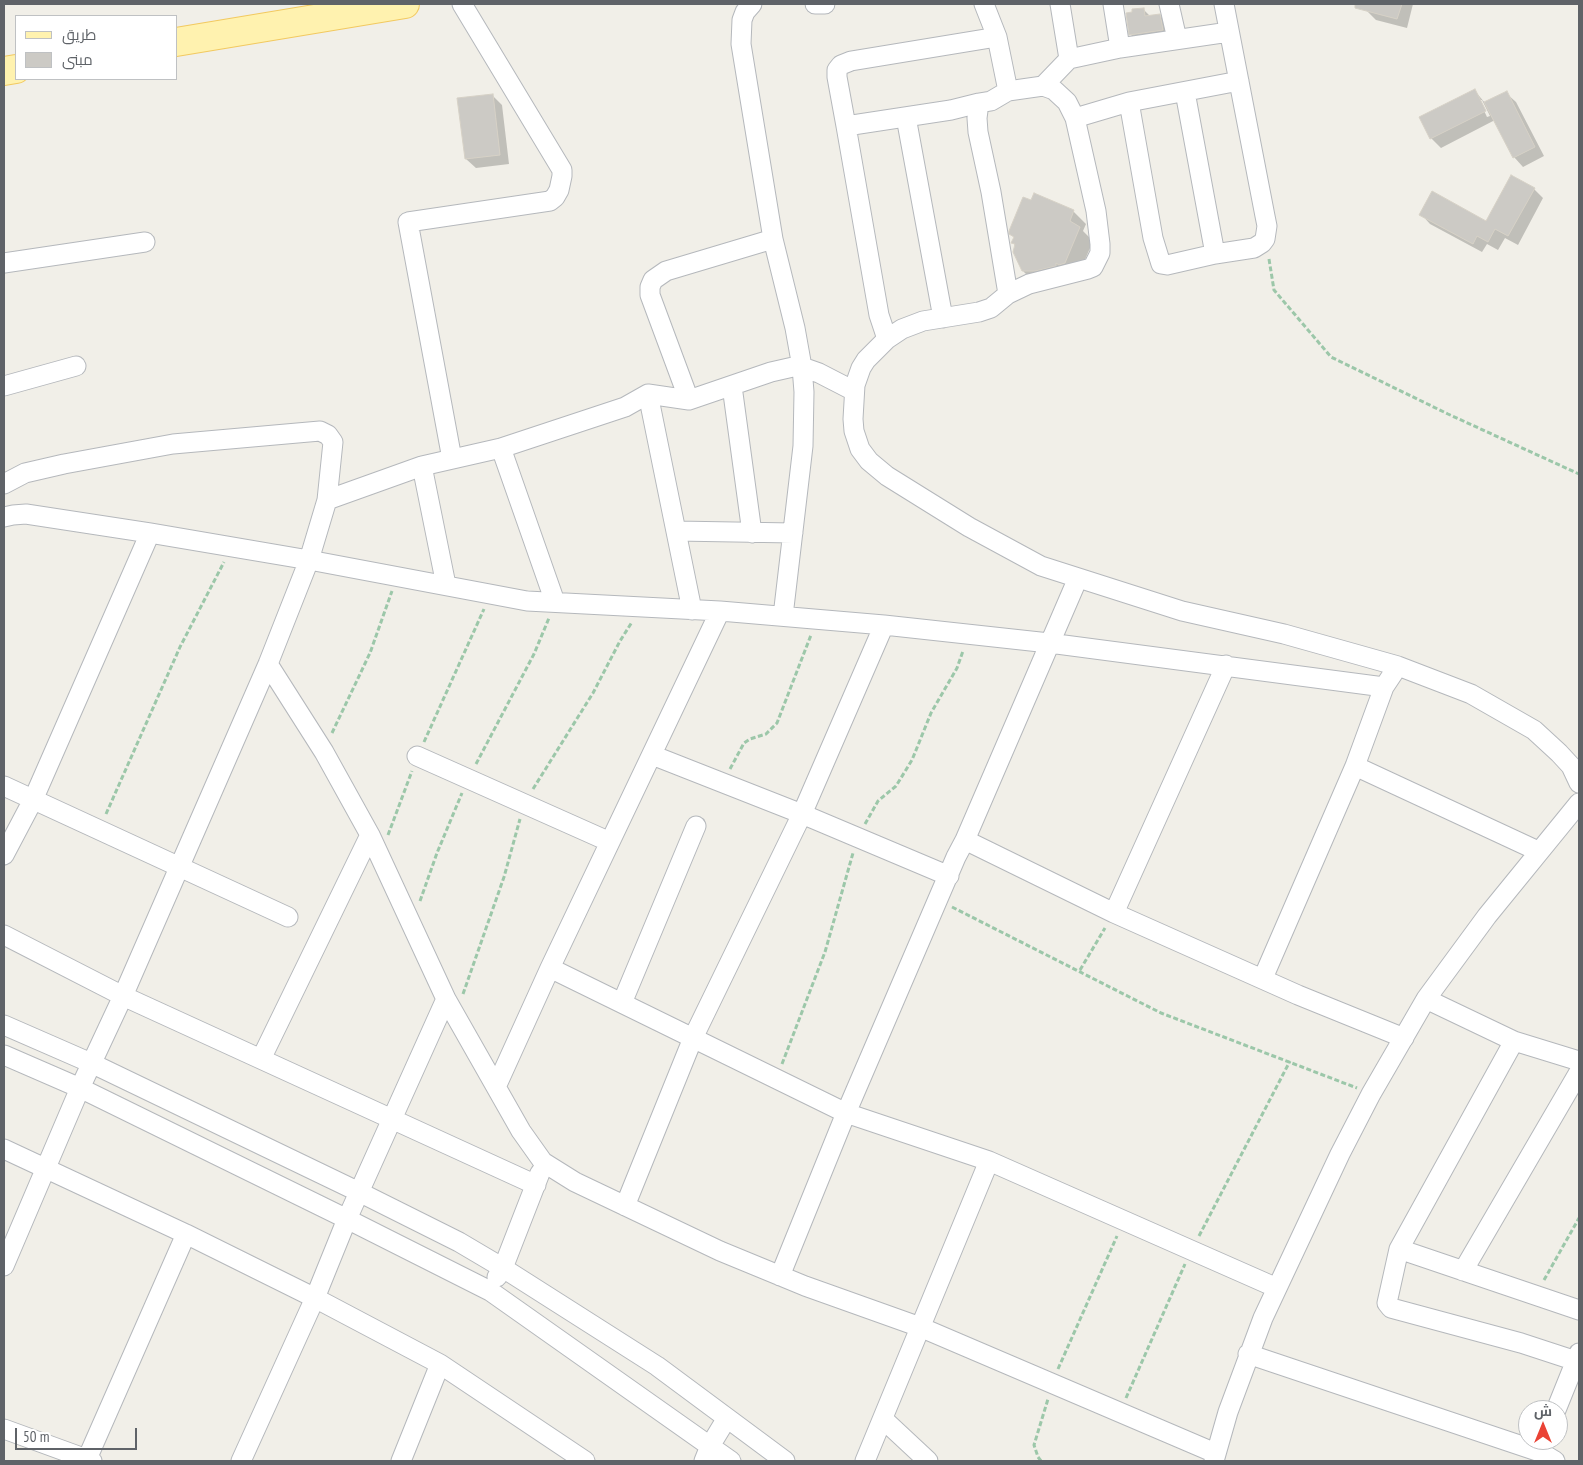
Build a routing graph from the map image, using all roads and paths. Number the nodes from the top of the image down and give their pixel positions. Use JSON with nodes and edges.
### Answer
{"nodes":[{"id":1,"x":405,"y":4,"type":"edge"},
{"id":2,"x":462,"y":4,"type":"edge"},
{"id":3,"x":752,"y":4,"type":"edge"},
{"id":4,"x":815,"y":4,"type":"edge"},
{"id":5,"x":825,"y":4,"type":"edge"},
{"id":6,"x":984,"y":4,"type":"edge"},
{"id":7,"x":1060,"y":4,"type":"edge"},
{"id":8,"x":1113,"y":4,"type":"edge"},
{"id":9,"x":1169,"y":4,"type":"edge"},
{"id":10,"x":1224,"y":4,"type":"edge"},
{"id":11,"x":1229,"y":32,"type":"junction"},
{"id":12,"x":997,"y":36,"type":"junction"},
{"id":13,"x":1177,"y":39,"type":"junction"},
{"id":14,"x":178,"y":42,"type":"edge"},
{"id":15,"x":1120,"y":48,"type":"junction"},
{"id":16,"x":1069,"y":59,"type":"junction"},
{"id":17,"x":1239,"y":81,"type":"junction"},
{"id":18,"x":1043,"y":86,"type":"junction"},
{"id":19,"x":1008,"y":91,"type":"junction"},
{"id":20,"x":1185,"y":92,"type":"junction"},
{"id":21,"x":1129,"y":102,"type":"junction"},
{"id":22,"x":978,"y":103,"type":"junction"},
{"id":23,"x":906,"y":118,"type":"junction"},
{"id":24,"x":1075,"y":118,"type":"junction"},
{"id":25,"x":846,"y":126,"type":"junction"},
{"id":26,"x":773,"y":239,"type":"junction"},
{"id":27,"x":1265,"y":239,"type":"junction"},
{"id":28,"x":146,"y":242,"type":"dead end"},
{"id":29,"x":1215,"y":254,"type":"junction"},
{"id":30,"x":4,"y":263,"type":"edge"},
{"id":31,"x":1008,"y":294,"type":"junction"},
{"id":32,"x":943,"y":318,"type":"junction"},
{"id":33,"x":887,"y":339,"type":"junction"},
{"id":34,"x":76,"y":366,"type":"dead end"},
{"id":35,"x":802,"y":367,"type":"junction"},
{"id":36,"x":4,"y":386,"type":"edge"},
{"id":37,"x":732,"y":386,"type":"junction"},
{"id":38,"x":854,"y":391,"type":"junction"},
{"id":39,"x":648,"y":394,"type":"junction"},
{"id":40,"x":690,"y":400,"type":"junction"},
{"id":41,"x":501,"y":448,"type":"junction"},
{"id":42,"x":452,"y":459,"type":"junction"},
{"id":43,"x":422,"y":466,"type":"junction"},
{"id":44,"x":1579,"y":474,"type":"edge"},
{"id":45,"x":4,"y":484,"type":"edge"},
{"id":46,"x":327,"y":500,"type":"junction"},
{"id":47,"x":4,"y":517,"type":"edge"},
{"id":48,"x":676,"y":531,"type":"junction"},
{"id":49,"x":150,"y":533,"type":"junction"},
{"id":50,"x":752,"y":533,"type":"junction"},
{"id":51,"x":793,"y":533,"type":"junction"},
{"id":52,"x":232,"y":547,"type":"junction"},
{"id":53,"x":309,"y":560,"type":"junction"},
{"id":54,"x":398,"y":576,"type":"junction"},
{"id":55,"x":1078,"y":578,"type":"junction"},
{"id":56,"x":446,"y":585,"type":"junction"},
{"id":57,"x":491,"y":594,"type":"junction"},
{"id":58,"x":555,"y":602,"type":"junction"},
{"id":59,"x":692,"y":610,"type":"junction"},
{"id":60,"x":720,"y":611,"type":"junction"},
{"id":61,"x":783,"y":616,"type":"junction"},
{"id":62,"x":817,"y":619,"type":"junction"},
{"id":63,"x":884,"y":625,"type":"junction"},
{"id":64,"x":1049,"y":643,"type":"junction"},
{"id":65,"x":268,"y":664,"type":"junction"},
{"id":66,"x":1226,"y":665,"type":"junction"},
{"id":67,"x":1398,"y":666,"type":"junction"},
{"id":68,"x":1384,"y":687,"type":"junction"},
{"id":69,"x":324,"y":752,"type":"junction"},
{"id":70,"x":652,"y":755,"type":"junction"},
{"id":71,"x":417,"y":756,"type":"junction"},
{"id":72,"x":1356,"y":766,"type":"junction"},
{"id":73,"x":468,"y":779,"type":"junction"},
{"id":74,"x":723,"y":783,"type":"junction"},
{"id":75,"x":1579,"y":783,"type":"edge"},
{"id":76,"x":4,"y":786,"type":"edge"},
{"id":77,"x":33,"y":800,"type":"junction"},
{"id":78,"x":1579,"y":803,"type":"edge"},
{"id":79,"x":802,"y":814,"type":"junction"},
{"id":80,"x":696,"y":826,"type":"dead end"},
{"id":81,"x":98,"y":830,"type":"junction"},
{"id":82,"x":370,"y":835,"type":"junction"},
{"id":83,"x":965,"y":840,"type":"junction"},
{"id":84,"x":610,"y":842,"type":"junction"},
{"id":85,"x":1538,"y":852,"type":"junction"},
{"id":86,"x":4,"y":855,"type":"edge"},
{"id":87,"x":380,"y":857,"type":"junction"},
{"id":88,"x":178,"y":868,"type":"junction"},
{"id":89,"x":949,"y":876,"type":"junction"},
{"id":90,"x":938,"y":900,"type":"junction"},
{"id":91,"x":1114,"y":913,"type":"junction"},
{"id":92,"x":288,"y":917,"type":"dead end"},
{"id":93,"x":412,"y":925,"type":"junction"},
{"id":94,"x":4,"y":935,"type":"edge"},
{"id":95,"x":550,"y":968,"type":"junction"},
{"id":96,"x":1080,"y":970,"type":"junction"},
{"id":97,"x":1263,"y":978,"type":"junction"},
{"id":98,"x":124,"y":996,"type":"junction"},
{"id":99,"x":446,"y":999,"type":"junction"},
{"id":100,"x":1426,"y":1000,"type":"junction"},
{"id":101,"x":622,"y":1003,"type":"junction"},
{"id":102,"x":4,"y":1025,"type":"edge"},
{"id":103,"x":693,"y":1038,"type":"junction"},
{"id":104,"x":1404,"y":1038,"type":"junction"},
{"id":105,"x":1514,"y":1041,"type":"junction"},
{"id":106,"x":4,"y":1055,"type":"edge"},
{"id":107,"x":261,"y":1059,"type":"junction"},
{"id":108,"x":1290,"y":1061,"type":"junction"},
{"id":109,"x":1579,"y":1061,"type":"edge"},
{"id":110,"x":91,"y":1063,"type":"junction"},
{"id":111,"x":1579,"y":1072,"type":"edge"},
{"id":112,"x":496,"y":1087,"type":"junction"},
{"id":113,"x":80,"y":1088,"type":"junction"},
{"id":114,"x":1371,"y":1094,"type":"junction"},
{"id":115,"x":846,"y":1113,"type":"junction"},
{"id":116,"x":393,"y":1120,"type":"junction"},
{"id":117,"x":4,"y":1149,"type":"edge"},
{"id":118,"x":988,"y":1161,"type":"junction"},
{"id":119,"x":543,"y":1162,"type":"junction"},
{"id":120,"x":46,"y":1168,"type":"junction"},
{"id":121,"x":536,"y":1185,"type":"junction"},
{"id":122,"x":359,"y":1192,"type":"junction"},
{"id":123,"x":625,"y":1206,"type":"junction"},
{"id":124,"x":1579,"y":1218,"type":"edge"},
{"id":125,"x":347,"y":1219,"type":"junction"},
{"id":126,"x":1124,"y":1221,"type":"junction"},
{"id":127,"x":186,"y":1234,"type":"junction"},
{"id":128,"x":1399,"y":1249,"type":"junction"},
{"id":129,"x":1190,"y":1251,"type":"junction"},
{"id":130,"x":4,"y":1266,"type":"edge"},
{"id":131,"x":503,"y":1268,"type":"junction"},
{"id":132,"x":1464,"y":1271,"type":"junction"},
{"id":133,"x":780,"y":1276,"type":"junction"},
{"id":134,"x":1277,"y":1288,"type":"junction"},
{"id":135,"x":490,"y":1291,"type":"junction"},
{"id":136,"x":1535,"y":1296,"type":"junction"},
{"id":137,"x":316,"y":1298,"type":"junction"},
{"id":138,"x":1579,"y":1310,"type":"edge"},
{"id":139,"x":920,"y":1327,"type":"junction"},
{"id":140,"x":1248,"y":1354,"type":"junction"},
{"id":141,"x":1578,"y":1357,"type":"edge"},
{"id":142,"x":440,"y":1364,"type":"junction"},
{"id":143,"x":1052,"y":1384,"type":"junction"},
{"id":144,"x":1566,"y":1400,"type":"edge"},
{"id":145,"x":1120,"y":1412,"type":"junction"},
{"id":146,"x":727,"y":1418,"type":"junction"},
{"id":147,"x":883,"y":1419,"type":"junction"},
{"id":148,"x":4,"y":1429,"type":"edge"},
{"id":149,"x":1546,"y":1451,"type":"edge"},
{"id":150,"x":559,"y":1454,"type":"edge"},
{"id":151,"x":707,"y":1454,"type":"edge"},
{"id":152,"x":1215,"y":1457,"type":"edge"},
{"id":153,"x":90,"y":1460,"type":"edge"},
{"id":154,"x":241,"y":1461,"type":"edge"},
{"id":155,"x":401,"y":1461,"type":"edge"},
{"id":156,"x":585,"y":1461,"type":"edge"},
{"id":157,"x":731,"y":1461,"type":"edge"},
{"id":158,"x":786,"y":1461,"type":"edge"},
{"id":159,"x":865,"y":1461,"type":"edge"},
{"id":160,"x":928,"y":1461,"type":"edge"},
{"id":161,"x":1041,"y":1461,"type":"edge"}],
"edges":[{"from":1,"to":14,"type":"main road"},
{"from":2,"to":42,"type":"street"},
{"from":3,"to":26,"type":"street"},
{"from":4,"to":5,"type":"street"},
{"from":6,"to":12,"type":"street"},
{"from":7,"to":16,"type":"street"},
{"from":8,"to":15,"type":"street"},
{"from":9,"to":13,"type":"street"},
{"from":10,"to":11,"type":"street"},
{"from":11,"to":13,"type":"street"},
{"from":11,"to":17,"type":"street"},
{"from":12,"to":19,"type":"street"},
{"from":12,"to":25,"type":"street"},
{"from":13,"to":15,"type":"street"},
{"from":15,"to":16,"type":"street"},
{"from":16,"to":18,"type":"street"},
{"from":17,"to":20,"type":"street"},
{"from":17,"to":27,"type":"street"},
{"from":18,"to":19,"type":"street"},
{"from":18,"to":24,"type":"street"},
{"from":19,"to":22,"type":"street"},
{"from":20,"to":21,"type":"street"},
{"from":20,"to":29,"type":"street"},
{"from":21,"to":24,"type":"street"},
{"from":21,"to":29,"type":"street"},
{"from":22,"to":23,"type":"street"},
{"from":22,"to":31,"type":"street"},
{"from":23,"to":25,"type":"street"},
{"from":23,"to":32,"type":"street"},
{"from":24,"to":31,"type":"street"},
{"from":25,"to":33,"type":"street"},
{"from":26,"to":35,"type":"street"},
{"from":26,"to":40,"type":"street"},
{"from":27,"to":29,"type":"street"},
{"from":27,"to":44,"type":"path"},
{"from":28,"to":30,"type":"street"},
{"from":31,"to":32,"type":"street"},
{"from":32,"to":33,"type":"street"},
{"from":33,"to":38,"type":"street"},
{"from":34,"to":36,"type":"street"},
{"from":35,"to":37,"type":"street"},
{"from":35,"to":38,"type":"street"},
{"from":35,"to":51,"type":"street"},
{"from":37,"to":40,"type":"street"},
{"from":37,"to":50,"type":"street"},
{"from":38,"to":55,"type":"street"},
{"from":39,"to":40,"type":"street"},
{"from":39,"to":41,"type":"street"},
{"from":39,"to":48,"type":"street"},
{"from":41,"to":42,"type":"street"},
{"from":41,"to":58,"type":"street"},
{"from":42,"to":43,"type":"street"},
{"from":43,"to":46,"type":"street"},
{"from":43,"to":56,"type":"street"},
{"from":45,"to":46,"type":"street"},
{"from":46,"to":53,"type":"street"},
{"from":47,"to":49,"type":"street"},
{"from":48,"to":50,"type":"street"},
{"from":48,"to":59,"type":"street"},
{"from":49,"to":52,"type":"street"},
{"from":49,"to":77,"type":"street"},
{"from":50,"to":51,"type":"street"},
{"from":51,"to":61,"type":"street"},
{"from":52,"to":53,"type":"street"},
{"from":52,"to":81,"type":"path"},
{"from":53,"to":54,"type":"street"},
{"from":53,"to":65,"type":"street"},
{"from":54,"to":56,"type":"street"},
{"from":54,"to":69,"type":"path"},
{"from":55,"to":64,"type":"street"},
{"from":55,"to":67,"type":"street"},
{"from":56,"to":57,"type":"street"},
{"from":57,"to":58,"type":"street"},
{"from":57,"to":71,"type":"path"},
{"from":58,"to":59,"type":"street"},
{"from":58,"to":73,"type":"path"},
{"from":59,"to":60,"type":"street"},
{"from":60,"to":61,"type":"street"},
{"from":60,"to":70,"type":"street"},
{"from":61,"to":62,"type":"street"},
{"from":62,"to":63,"type":"street"},
{"from":62,"to":74,"type":"path"},
{"from":63,"to":64,"type":"street"},
{"from":63,"to":79,"type":"street"},
{"from":64,"to":66,"type":"street"},
{"from":64,"to":83,"type":"street"},
{"from":65,"to":69,"type":"street"},
{"from":65,"to":88,"type":"street"},
{"from":66,"to":68,"type":"street"},
{"from":66,"to":91,"type":"street"},
{"from":67,"to":68,"type":"street"},
{"from":67,"to":75,"type":"street"},
{"from":68,"to":72,"type":"street"},
{"from":69,"to":82,"type":"street"},
{"from":70,"to":74,"type":"street"},
{"from":70,"to":84,"type":"street"},
{"from":71,"to":73,"type":"street"},
{"from":71,"to":87,"type":"path"},
{"from":72,"to":85,"type":"street"},
{"from":72,"to":97,"type":"street"},
{"from":73,"to":84,"type":"street"},
{"from":73,"to":93,"type":"path"},
{"from":74,"to":79,"type":"street"},
{"from":76,"to":77,"type":"street"},
{"from":77,"to":81,"type":"street"},
{"from":77,"to":86,"type":"street"},
{"from":78,"to":85,"type":"street"},
{"from":79,"to":89,"type":"street"},
{"from":79,"to":103,"type":"street"},
{"from":80,"to":101,"type":"street"},
{"from":81,"to":88,"type":"street"},
{"from":82,"to":87,"type":"street"},
{"from":82,"to":107,"type":"street"},
{"from":83,"to":89,"type":"street"},
{"from":83,"to":91,"type":"street"},
{"from":84,"to":95,"type":"street"},
{"from":85,"to":100,"type":"street"},
{"from":87,"to":93,"type":"street"},
{"from":88,"to":92,"type":"street"},
{"from":88,"to":98,"type":"street"},
{"from":89,"to":90,"type":"street"},
{"from":90,"to":96,"type":"path"},
{"from":90,"to":115,"type":"street"},
{"from":91,"to":96,"type":"path"},
{"from":91,"to":97,"type":"street"},
{"from":93,"to":99,"type":"street"},
{"from":94,"to":98,"type":"street"},
{"from":95,"to":101,"type":"street"},
{"from":95,"to":112,"type":"street"},
{"from":96,"to":108,"type":"path"},
{"from":97,"to":104,"type":"street"},
{"from":98,"to":107,"type":"street"},
{"from":98,"to":110,"type":"street"},
{"from":99,"to":112,"type":"street"},
{"from":99,"to":116,"type":"street"},
{"from":100,"to":104,"type":"street"},
{"from":100,"to":105,"type":"street"},
{"from":101,"to":103,"type":"street"},
{"from":102,"to":110,"type":"street"},
{"from":103,"to":115,"type":"street"},
{"from":103,"to":123,"type":"street"},
{"from":104,"to":114,"type":"street"},
{"from":105,"to":109,"type":"street"},
{"from":105,"to":128,"type":"street"},
{"from":106,"to":113,"type":"street"},
{"from":107,"to":116,"type":"street"},
{"from":108,"to":114,"type":"path"},
{"from":108,"to":129,"type":"path"},
{"from":110,"to":113,"type":"street"},
{"from":110,"to":122,"type":"street"},
{"from":111,"to":132,"type":"street"},
{"from":112,"to":119,"type":"street"},
{"from":113,"to":120,"type":"street"},
{"from":113,"to":125,"type":"street"},
{"from":114,"to":134,"type":"street"},
{"from":115,"to":118,"type":"street"},
{"from":115,"to":133,"type":"street"},
{"from":116,"to":121,"type":"street"},
{"from":116,"to":122,"type":"street"},
{"from":117,"to":120,"type":"street"},
{"from":118,"to":126,"type":"street"},
{"from":118,"to":139,"type":"street"},
{"from":119,"to":121,"type":"street"},
{"from":119,"to":123,"type":"street"},
{"from":120,"to":127,"type":"street"},
{"from":120,"to":130,"type":"street"},
{"from":121,"to":131,"type":"street"},
{"from":122,"to":125,"type":"street"},
{"from":122,"to":131,"type":"street"},
{"from":123,"to":133,"type":"street"},
{"from":124,"to":136,"type":"path"},
{"from":125,"to":135,"type":"street"},
{"from":125,"to":137,"type":"street"},
{"from":126,"to":129,"type":"street"},
{"from":126,"to":143,"type":"path"},
{"from":127,"to":137,"type":"street"},
{"from":127,"to":153,"type":"street"},
{"from":128,"to":132,"type":"street"},
{"from":128,"to":141,"type":"street"},
{"from":129,"to":134,"type":"street"},
{"from":129,"to":145,"type":"path"},
{"from":131,"to":135,"type":"street"},
{"from":131,"to":146,"type":"street"},
{"from":132,"to":136,"type":"street"},
{"from":133,"to":139,"type":"street"},
{"from":134,"to":140,"type":"street"},
{"from":135,"to":151,"type":"street"},
{"from":136,"to":138,"type":"street"},
{"from":137,"to":142,"type":"street"},
{"from":137,"to":154,"type":"street"},
{"from":139,"to":143,"type":"street"},
{"from":139,"to":147,"type":"street"},
{"from":140,"to":149,"type":"street"},
{"from":140,"to":152,"type":"street"},
{"from":141,"to":144,"type":"street"},
{"from":142,"to":150,"type":"street"},
{"from":142,"to":155,"type":"street"},
{"from":143,"to":145,"type":"street"},
{"from":143,"to":161,"type":"path"},
{"from":145,"to":152,"type":"street"},
{"from":146,"to":151,"type":"street"},
{"from":146,"to":158,"type":"street"},
{"from":147,"to":159,"type":"street"},
{"from":147,"to":160,"type":"street"},
{"from":148,"to":153,"type":"street"},
{"from":150,"to":156,"type":"street"},
{"from":151,"to":157,"type":"street"}]}
